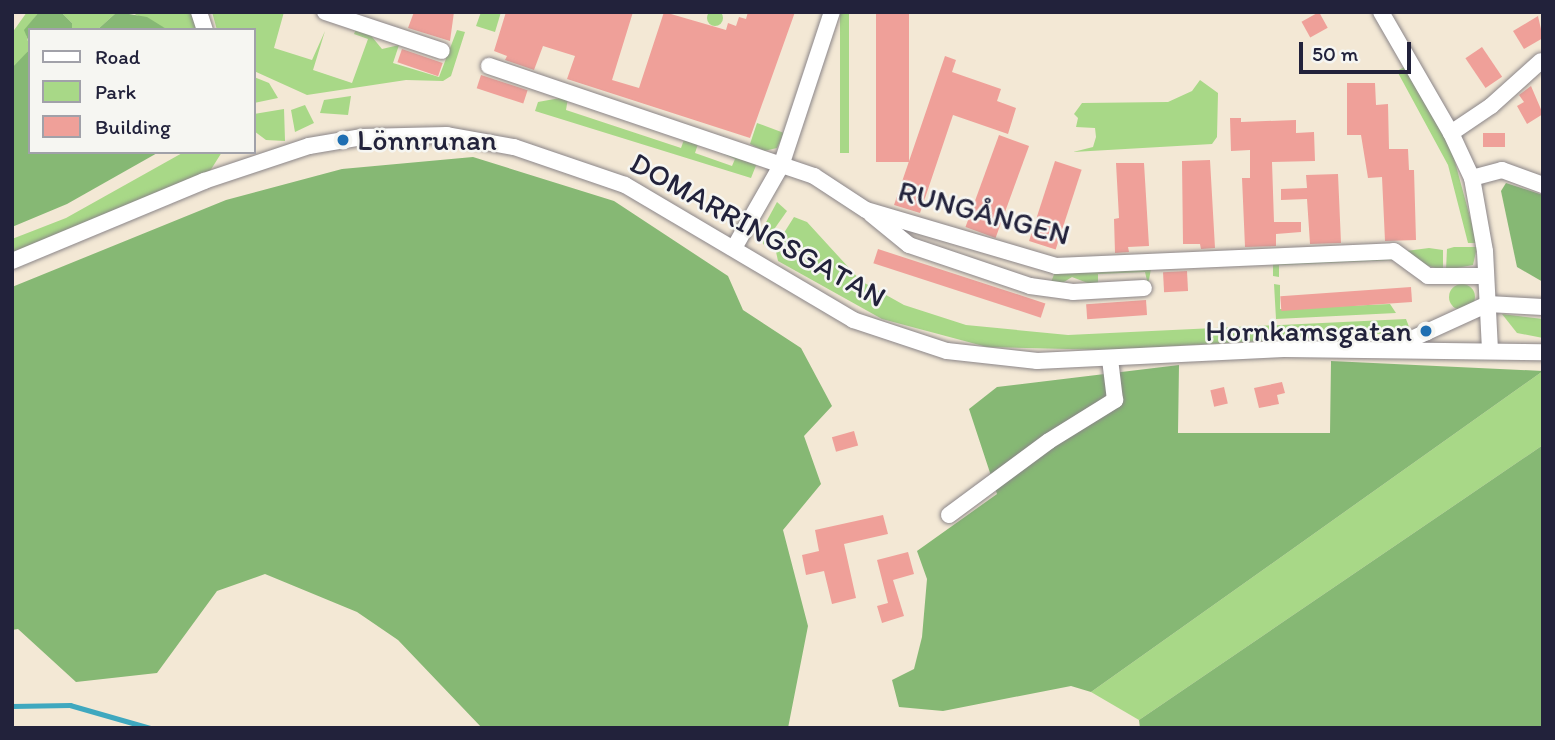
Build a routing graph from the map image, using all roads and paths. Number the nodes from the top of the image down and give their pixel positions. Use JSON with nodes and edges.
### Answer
{"nodes":[{"id":1,"x":324,"y":12,"type":"edge"},
{"id":2,"x":832,"y":12,"type":"edge"},
{"id":3,"x":1381,"y":12,"type":"edge"},
{"id":4,"x":442,"y":51,"type":"dead end"},
{"id":5,"x":1541,"y":61,"type":"edge"},
{"id":6,"x":489,"y":66,"type":"dead end"},
{"id":7,"x":1451,"y":133,"type":"junction"},
{"id":8,"x":245,"y":159,"type":"edge"},
{"id":9,"x":781,"y":166,"type":"junction"},
{"id":10,"x":1472,"y":178,"type":"junction"},
{"id":11,"x":1543,"y":185,"type":"edge"},
{"id":12,"x":866,"y":210,"type":"junction"},
{"id":13,"x":733,"y":248,"type":"junction"},
{"id":14,"x":12,"y":261,"type":"edge"},
{"id":15,"x":1486,"y":276,"type":"junction"},
{"id":16,"x":1144,"y":288,"type":"dead end"},
{"id":17,"x":1488,"y":304,"type":"junction"},
{"id":18,"x":1543,"y":307,"type":"edge"},
{"id":19,"x":1392,"y":348,"type":"junction"},
{"id":20,"x":1490,"y":351,"type":"junction"},
{"id":21,"x":1543,"y":352,"type":"edge"},
{"id":22,"x":1110,"y":359,"type":"junction"},
{"id":23,"x":948,"y":515,"type":"dead end"}],
"edges":[{"from":1,"to":4,"type":"street"},
{"from":2,"to":9,"type":"street"},
{"from":3,"to":7,"type":"street"},
{"from":5,"to":7,"type":"street"},
{"from":6,"to":9,"type":"street","name":"RUNGÅNGEN"},
{"from":7,"to":10,"type":"street"},
{"from":8,"to":13,"type":"street","name":"DOMARRINGSGATAN"},
{"from":8,"to":14,"type":"street","name":"DOMARRINGSGATAN"},
{"from":9,"to":12,"type":"street","name":"RUNGÅNGEN"},
{"from":9,"to":13,"type":"street"},
{"from":10,"to":11,"type":"street"},
{"from":10,"to":15,"type":"street"},
{"from":12,"to":15,"type":"street","name":"RUNGÅNGEN"},
{"from":12,"to":16,"type":"street"},
{"from":13,"to":22,"type":"street","name":"DOMARRINGSGATAN"},
{"from":15,"to":17,"type":"street"},
{"from":17,"to":18,"type":"street"},
{"from":17,"to":19,"type":"street"},
{"from":17,"to":20,"type":"street"},
{"from":19,"to":20,"type":"street","name":"DOMARRINGSGATAN"},
{"from":19,"to":22,"type":"street","name":"DOMARRINGSGATAN"},
{"from":20,"to":21,"type":"street","name":"DOMARRINGSGATAN"},
{"from":22,"to":23,"type":"street"}]}
